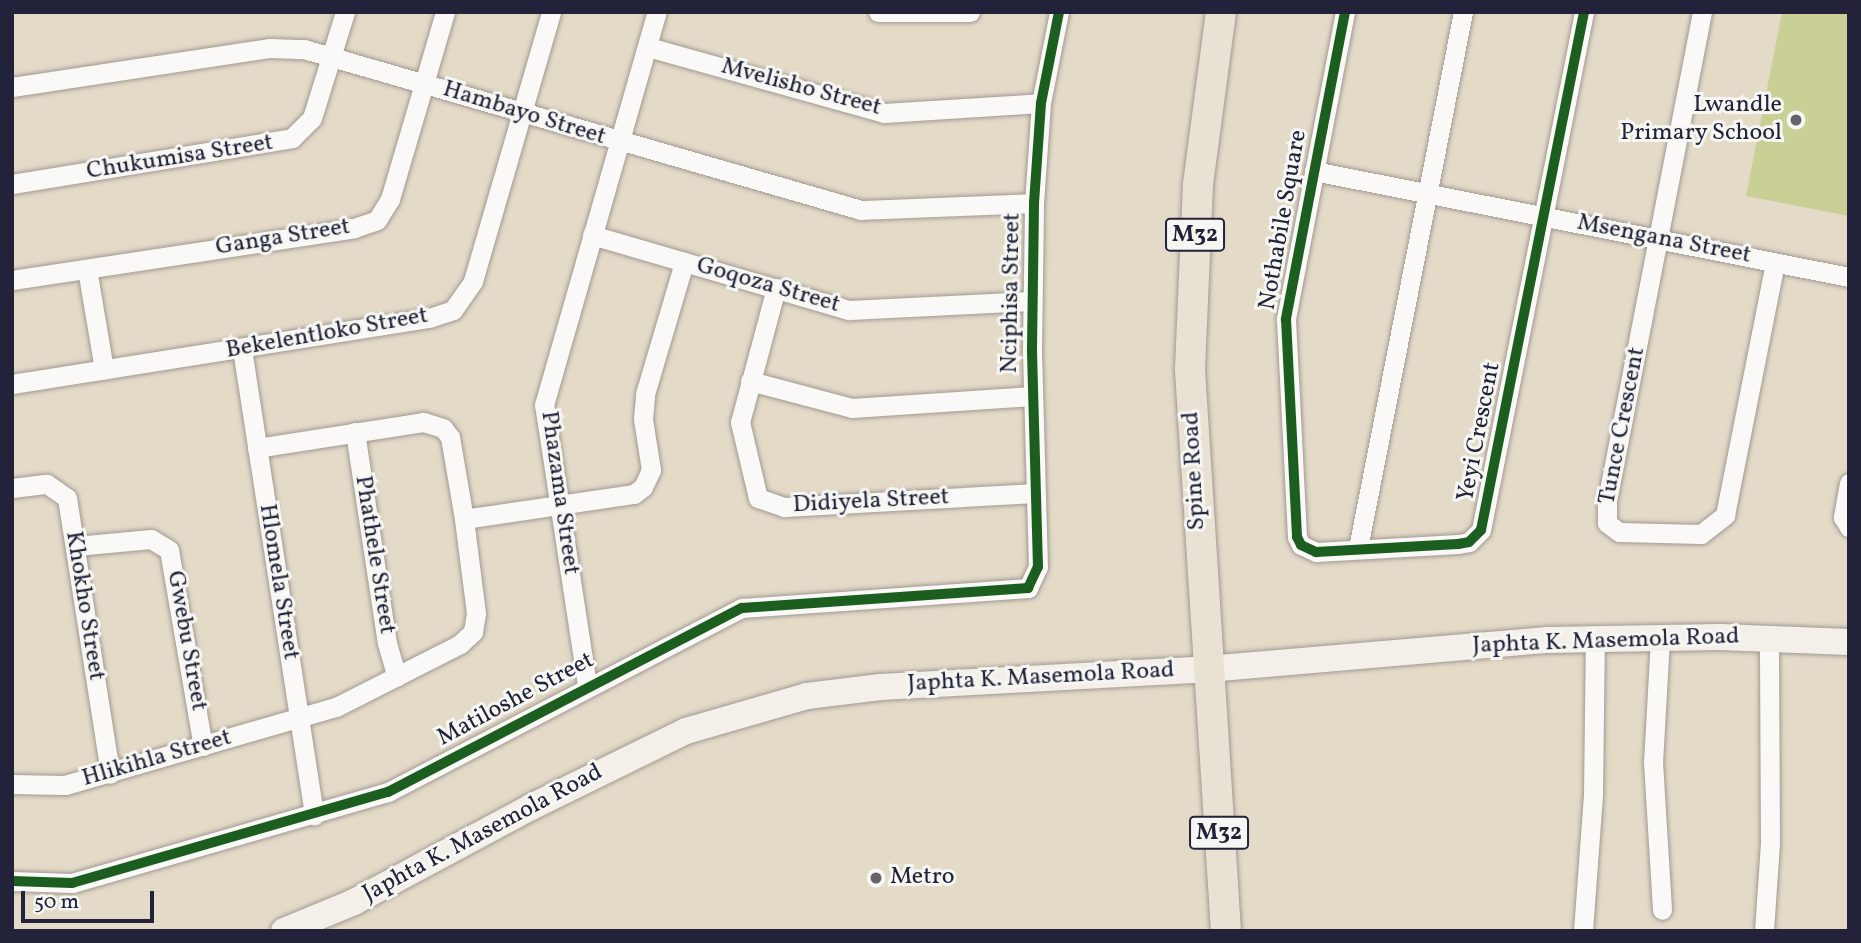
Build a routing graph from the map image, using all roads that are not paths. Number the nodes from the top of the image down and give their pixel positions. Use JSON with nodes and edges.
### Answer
{"nodes":[{"id":1,"x":345,"y":12,"type":"edge"},
{"id":2,"x":445,"y":12,"type":"edge"},
{"id":3,"x":551,"y":12,"type":"edge"},
{"id":4,"x":657,"y":12,"type":"edge"},
{"id":5,"x":878,"y":12,"type":"edge"},
{"id":6,"x":970,"y":12,"type":"edge"},
{"id":7,"x":1059,"y":12,"type":"edge"},
{"id":8,"x":1221,"y":12,"type":"edge"},
{"id":9,"x":1345,"y":12,"type":"edge"},
{"id":10,"x":1463,"y":12,"type":"edge"},
{"id":11,"x":1584,"y":12,"type":"edge"},
{"id":12,"x":1702,"y":12,"type":"edge"},
{"id":13,"x":648,"y":47,"type":"junction"},
{"id":14,"x":332,"y":57,"type":"junction"},
{"id":15,"x":424,"y":84,"type":"junction"},
{"id":16,"x":12,"y":87,"type":"edge"},
{"id":17,"x":1041,"y":103,"type":"junction"},
{"id":18,"x":522,"y":113,"type":"junction"},
{"id":19,"x":619,"y":142,"type":"junction"},
{"id":20,"x":1314,"y":171,"type":"junction"},
{"id":21,"x":12,"y":184,"type":"edge"},
{"id":22,"x":1427,"y":193,"type":"junction"},
{"id":23,"x":1034,"y":203,"type":"junction"},
{"id":24,"x":1543,"y":216,"type":"junction"},
{"id":25,"x":592,"y":235,"type":"junction"},
{"id":26,"x":1659,"y":239,"type":"junction"},
{"id":27,"x":684,"y":262,"type":"junction"},
{"id":28,"x":1775,"y":263,"type":"junction"},
{"id":29,"x":88,"y":269,"type":"junction"},
{"id":30,"x":1849,"y":277,"type":"edge"},
{"id":31,"x":12,"y":280,"type":"edge"},
{"id":32,"x":776,"y":288,"type":"junction"},
{"id":33,"x":1032,"y":301,"type":"junction"},
{"id":34,"x":242,"y":349,"type":"junction"},
{"id":35,"x":104,"y":370,"type":"junction"},
{"id":36,"x":750,"y":381,"type":"junction"},
{"id":37,"x":12,"y":384,"type":"edge"},
{"id":38,"x":1033,"y":396,"type":"junction"},
{"id":39,"x":355,"y":432,"type":"junction"},
{"id":40,"x":257,"y":448,"type":"junction"},
{"id":41,"x":1849,"y":483,"type":"edge"},
{"id":42,"x":12,"y":488,"type":"edge"},
{"id":43,"x":1036,"y":493,"type":"junction"},
{"id":44,"x":560,"y":505,"type":"junction"},
{"id":45,"x":464,"y":519,"type":"junction"},
{"id":46,"x":1849,"y":527,"type":"edge"},
{"id":47,"x":76,"y":546,"type":"junction"},
{"id":48,"x":1358,"y":548,"type":"junction"},
{"id":49,"x":1037,"y":575,"type":"joint"},
{"id":50,"x":1660,"y":638,"type":"junction"},
{"id":51,"x":1769,"y":638,"type":"junction"},
{"id":52,"x":1595,"y":639,"type":"junction"},
{"id":53,"x":1849,"y":642,"type":"edge"},
{"id":54,"x":1208,"y":669,"type":"junction"},
{"id":55,"x":397,"y":677,"type":"junction"},
{"id":56,"x":587,"y":685,"type":"junction"},
{"id":57,"x":299,"y":717,"type":"junction"},
{"id":58,"x":204,"y":747,"type":"junction"},
{"id":59,"x":110,"y":774,"type":"junction"},
{"id":60,"x":13,"y":781,"type":"edge"},
{"id":61,"x":314,"y":814,"type":"junction"},
{"id":62,"x":12,"y":881,"type":"edge"},
{"id":63,"x":1662,"y":910,"type":"dead end"},
{"id":64,"x":284,"y":931,"type":"edge"},
{"id":65,"x":1226,"y":931,"type":"edge"},
{"id":66,"x":1583,"y":931,"type":"edge"},
{"id":67,"x":1764,"y":931,"type":"edge"}],
"edges":[{"from":1,"to":14,"type":"street","name":"Chukumisa Street"},
{"from":2,"to":15,"type":"street","name":"Ganga Street"},
{"from":3,"to":18,"type":"street","name":"Bekelentloko Street"},
{"from":4,"to":13,"type":"street","name":"Phazama Street"},
{"from":5,"to":6,"type":"street"},
{"from":7,"to":17,"type":"street","name":"Nciphisa Street"},
{"from":8,"to":54,"type":"main road","name":"Spine Road","number":"M32"},
{"from":9,"to":20,"type":"street","name":"Nothabile Square"},
{"from":10,"to":22,"type":"street"},
{"from":11,"to":24,"type":"street","name":"Yeyi Crescent"},
{"from":12,"to":26,"type":"street"},
{"from":13,"to":17,"type":"street","name":"Mvelisho Street"},
{"from":13,"to":19,"type":"street","name":"Phazama Street"},
{"from":14,"to":15,"type":"street","name":"Hambayo Street"},
{"from":14,"to":16,"type":"street","name":"Hambayo Street"},
{"from":14,"to":21,"type":"street","name":"Chukumisa Street"},
{"from":15,"to":18,"type":"street","name":"Hambayo Street"},
{"from":15,"to":29,"type":"street","name":"Ganga Street"},
{"from":17,"to":23,"type":"street","name":"Nciphisa Street"},
{"from":18,"to":19,"type":"street","name":"Hambayo Street"},
{"from":18,"to":34,"type":"street","name":"Bekelentloko Street"},
{"from":19,"to":23,"type":"street","name":"Hambayo Street"},
{"from":19,"to":25,"type":"street","name":"Phazama Street"},
{"from":20,"to":22,"type":"street","name":"Msengana Street"},
{"from":20,"to":48,"type":"street","name":"Nothabile Square"},
{"from":22,"to":24,"type":"street","name":"Msengana Street"},
{"from":22,"to":48,"type":"street"},
{"from":23,"to":33,"type":"street","name":"Nciphisa Street"},
{"from":24,"to":26,"type":"street","name":"Msengana Street"},
{"from":24,"to":48,"type":"street","name":"Yeyi Crescent"},
{"from":25,"to":27,"type":"street","name":"Goqoza Street"},
{"from":25,"to":44,"type":"street","name":"Phazama Street"},
{"from":26,"to":28,"type":"street","name":"Msengana Street"},
{"from":26,"to":28,"type":"street","name":"Tunce Crescent"},
{"from":27,"to":32,"type":"street","name":"Goqoza Street"},
{"from":27,"to":44,"type":"street"},
{"from":28,"to":30,"type":"street","name":"Msengana Street"},
{"from":29,"to":31,"type":"street","name":"Ganga Street"},
{"from":29,"to":35,"type":"street"},
{"from":32,"to":33,"type":"street","name":"Goqoza Street"},
{"from":32,"to":36,"type":"street","name":"Didiyela Street"},
{"from":33,"to":38,"type":"street","name":"Nciphisa Street"},
{"from":34,"to":35,"type":"street","name":"Bekelentloko Street"},
{"from":34,"to":40,"type":"street","name":"Hlomela Street"},
{"from":35,"to":37,"type":"street","name":"Bekelentloko Street"},
{"from":36,"to":38,"type":"street"},
{"from":36,"to":43,"type":"street","name":"Didiyela Street"},
{"from":38,"to":43,"type":"street","name":"Nciphisa Street"},
{"from":39,"to":40,"type":"street"},
{"from":39,"to":45,"type":"street"},
{"from":39,"to":55,"type":"street","name":"Phathele Street"},
{"from":40,"to":57,"type":"street","name":"Hlomela Street"},
{"from":41,"to":46,"type":"street"},
{"from":42,"to":47,"type":"street","name":"Khokho Street"},
{"from":43,"to":49,"type":"street","name":"Nciphisa Street"},
{"from":44,"to":45,"type":"street"},
{"from":44,"to":56,"type":"street","name":"Phazama Street"},
{"from":45,"to":55,"type":"street","name":"Hlikihla Street"},
{"from":47,"to":58,"type":"street","name":"Gwebu Street"},
{"from":47,"to":59,"type":"street","name":"Khokho Street"},
{"from":49,"to":56,"type":"street","name":"Matiloshe Street"},
{"from":50,"to":51,"type":"main road","name":"Japhta K. Masemola Road"},
{"from":50,"to":52,"type":"main road","name":"Japhta K. Masemola Road"},
{"from":50,"to":63,"type":"street"},
{"from":51,"to":53,"type":"main road","name":"Japhta K. Masemola Road"},
{"from":51,"to":67,"type":"street"},
{"from":52,"to":54,"type":"main road","name":"Japhta K. Masemola Road"},
{"from":52,"to":66,"type":"street"},
{"from":54,"to":64,"type":"main road","name":"Japhta K. Masemola Road"},
{"from":54,"to":65,"type":"main road","name":"Spine Road","number":"M32"},
{"from":55,"to":57,"type":"street","name":"Hlikihla Street"},
{"from":56,"to":61,"type":"street","name":"Matiloshe Street"},
{"from":57,"to":58,"type":"street","name":"Hlikihla Street"},
{"from":57,"to":61,"type":"street","name":"Hlomela Street"},
{"from":58,"to":59,"type":"street","name":"Hlikihla Street"},
{"from":59,"to":60,"type":"street","name":"Hlikihla Street"},
{"from":61,"to":62,"type":"street","name":"Matiloshe Street"}]}
